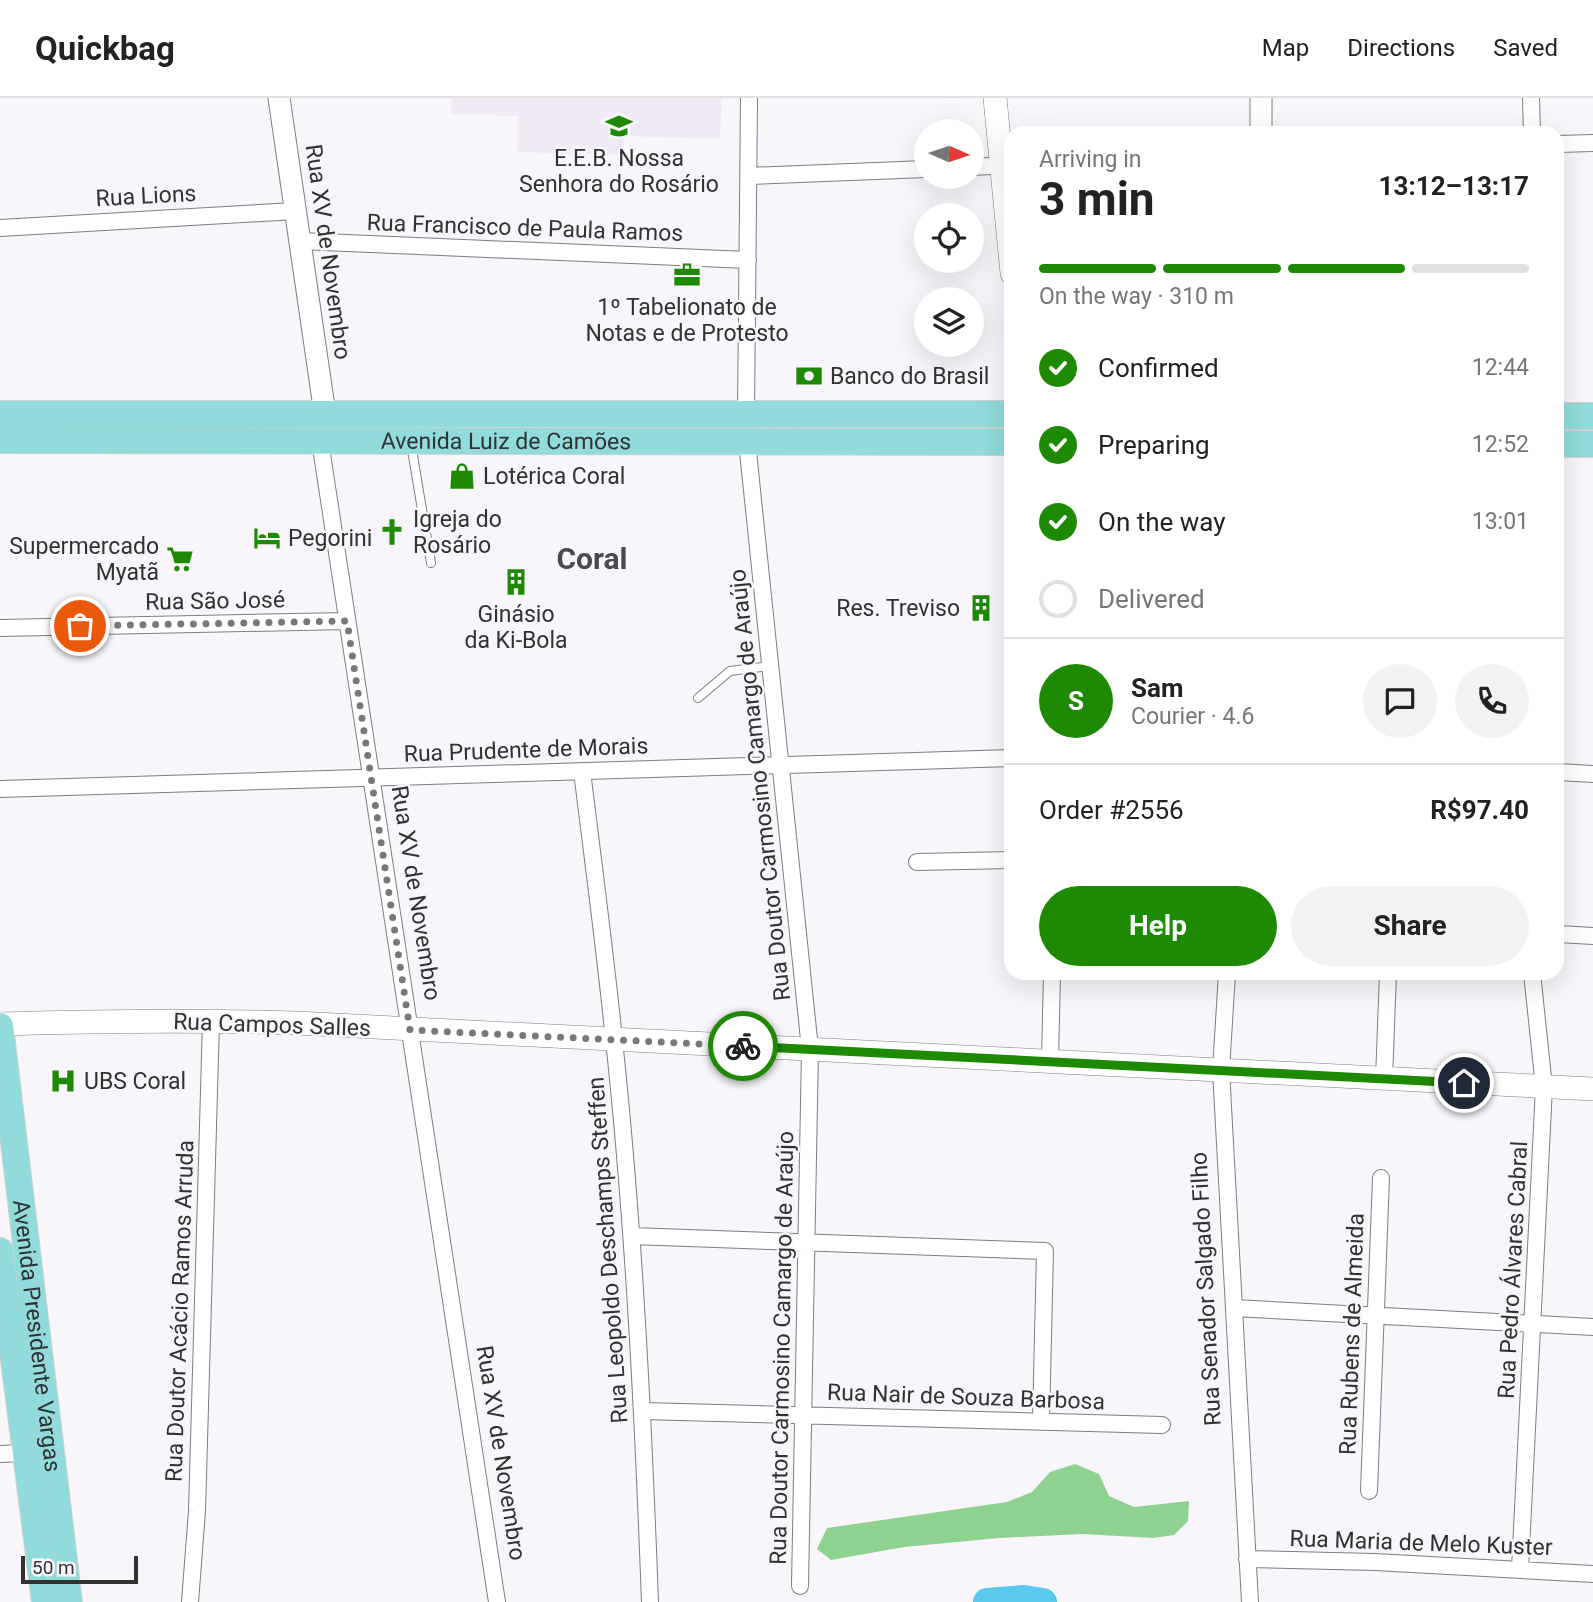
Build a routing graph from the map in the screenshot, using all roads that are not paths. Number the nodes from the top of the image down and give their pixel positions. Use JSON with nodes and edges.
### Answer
{"nodes":[{"id":1,"x":279,"y":98,"type":"edge"},
{"id":2,"x":749,"y":98,"type":"edge"},
{"id":3,"x":995,"y":98,"type":"edge"},
{"id":4,"x":1261,"y":98,"type":"edge"},
{"id":5,"x":1531,"y":98,"type":"edge"},
{"id":6,"x":1261,"y":126,"type":"edge"},
{"id":7,"x":1532,"y":126,"type":"edge"},
{"id":8,"x":1593,"y":143,"type":"edge"},
{"id":9,"x":1564,"y":144,"type":"edge"},
{"id":10,"x":1004,"y":154,"type":"edge"},
{"id":11,"x":1004,"y":166,"type":"edge"},
{"id":12,"x":984,"y":167,"type":"edge"},
{"id":13,"x":914,"y":169,"type":"edge"},
{"id":14,"x":748,"y":176,"type":"junction"},
{"id":15,"x":295,"y":211,"type":"junction"},
{"id":16,"x":0,"y":228,"type":"edge"},
{"id":17,"x":300,"y":242,"type":"junction"},
{"id":18,"x":748,"y":260,"type":"junction"},
{"id":19,"x":0,"y":414,"type":"edge"},
{"id":20,"x":325,"y":414,"type":"junction"},
{"id":21,"x":746,"y":414,"type":"junction"},
{"id":22,"x":1004,"y":414,"type":"edge"},
{"id":23,"x":1564,"y":416,"type":"edge"},
{"id":24,"x":1593,"y":416,"type":"edge"},
{"id":25,"x":0,"y":440,"type":"edge"},
{"id":26,"x":320,"y":441,"type":"junction"},
{"id":27,"x":411,"y":441,"type":"junction"},
{"id":28,"x":747,"y":442,"type":"junction"},
{"id":29,"x":1004,"y":442,"type":"edge"},
{"id":30,"x":1564,"y":444,"type":"edge"},
{"id":31,"x":1593,"y":444,"type":"edge"},
{"id":32,"x":431,"y":563,"type":"dead end"},
{"id":33,"x":347,"y":621,"type":"junction"},
{"id":34,"x":0,"y":628,"type":"edge"},
{"id":35,"x":770,"y":666,"type":"junction"},
{"id":36,"x":698,"y":698,"type":"dead end"},
{"id":37,"x":1004,"y":758,"type":"edge"},
{"id":38,"x":780,"y":765,"type":"junction"},
{"id":39,"x":582,"y":771,"type":"junction"},
{"id":40,"x":1564,"y":772,"type":"edge"},
{"id":41,"x":1593,"y":774,"type":"edge"},
{"id":42,"x":371,"y":778,"type":"junction"},
{"id":43,"x":0,"y":789,"type":"edge"},
{"id":44,"x":1004,"y":860,"type":"edge"},
{"id":45,"x":917,"y":862,"type":"dead end"},
{"id":46,"x":1564,"y":934,"type":"edge"},
{"id":47,"x":1593,"y":936,"type":"edge"},
{"id":48,"x":1052,"y":980,"type":"edge"},
{"id":49,"x":1227,"y":980,"type":"edge"},
{"id":50,"x":1388,"y":980,"type":"edge"},
{"id":51,"x":1533,"y":980,"type":"edge"},
{"id":52,"x":211,"y":1021,"type":"junction"},
{"id":53,"x":0,"y":1025,"type":"edge"},
{"id":54,"x":410,"y":1030,"type":"junction"},
{"id":55,"x":614,"y":1040,"type":"junction"},
{"id":56,"x":810,"y":1049,"type":"junction"},
{"id":57,"x":1049,"y":1061,"type":"junction"},
{"id":58,"x":1221,"y":1070,"type":"junction"},
{"id":59,"x":1384,"y":1079,"type":"junction"},
{"id":60,"x":1544,"y":1087,"type":"junction"},
{"id":61,"x":1593,"y":1089,"type":"edge"},
{"id":62,"x":1381,"y":1178,"type":"dead end"},
{"id":63,"x":632,"y":1237,"type":"junction"},
{"id":64,"x":807,"y":1243,"type":"junction"},
{"id":65,"x":0,"y":1251,"type":"edge"},
{"id":66,"x":2,"y":1282,"type":"edge"},
{"id":67,"x":1234,"y":1308,"type":"junction"},
{"id":68,"x":1376,"y":1315,"type":"junction"},
{"id":69,"x":1533,"y":1324,"type":"junction"},
{"id":70,"x":1593,"y":1327,"type":"edge"},
{"id":71,"x":643,"y":1410,"type":"junction"},
{"id":72,"x":803,"y":1415,"type":"junction"},
{"id":73,"x":1041,"y":1422,"type":"junction"},
{"id":74,"x":1163,"y":1425,"type":"dead end"},
{"id":75,"x":13,"y":1453,"type":"edge"},
{"id":76,"x":1369,"y":1491,"type":"dead end"},
{"id":77,"x":1247,"y":1559,"type":"junction"},
{"id":78,"x":1520,"y":1569,"type":"junction"},
{"id":79,"x":1593,"y":1574,"type":"edge"},
{"id":80,"x":800,"y":1586,"type":"dead end"},
{"id":81,"x":45,"y":1602,"type":"edge"},
{"id":82,"x":69,"y":1602,"type":"edge"},
{"id":83,"x":190,"y":1602,"type":"edge"},
{"id":84,"x":497,"y":1602,"type":"edge"},
{"id":85,"x":650,"y":1602,"type":"edge"},
{"id":86,"x":1250,"y":1602,"type":"edge"}],
"edges":[{"from":1,"to":15,"type":"street","name":"Rua XV de Novembro"},
{"from":2,"to":14,"type":"street"},
{"from":3,"to":10,"type":"main road"},
{"from":4,"to":6,"type":"street"},
{"from":5,"to":7,"type":"street"},
{"from":8,"to":9,"type":"street"},
{"from":11,"to":12,"type":"street"},
{"from":13,"to":14,"type":"street"},
{"from":14,"to":18,"type":"street"},
{"from":15,"to":16,"type":"street","name":"Rua Lions"},
{"from":15,"to":17,"type":"street","name":"Rua XV de Novembro"},
{"from":17,"to":18,"type":"street","name":"Rua Francisco de Paula Ramos"},
{"from":17,"to":20,"type":"street","name":"Rua XV de Novembro"},
{"from":18,"to":21,"type":"street"},
{"from":19,"to":20,"type":"main road","name":"Avenida Luiz de Camões"},
{"from":20,"to":21,"type":"main road","name":"Avenida Luiz de Camões"},
{"from":21,"to":22,"type":"main road","name":"Avenida Luiz de Camões"},
{"from":23,"to":24,"type":"main road"},
{"from":25,"to":26,"type":"main road","name":"Avenida Luiz de Camões"},
{"from":26,"to":27,"type":"main road","name":"Avenida Luiz de Camões"},
{"from":26,"to":33,"type":"street","name":"Rua XV de Novembro"},
{"from":27,"to":28,"type":"main road","name":"Avenida Luiz de Camões"},
{"from":27,"to":32,"type":"lane"},
{"from":28,"to":29,"type":"main road","name":"Avenida Luiz de Camões"},
{"from":28,"to":35,"type":"street","name":"Rua Doutor Carmosino Camargo de Araújo"},
{"from":30,"to":31,"type":"main road"},
{"from":33,"to":34,"type":"street","name":"Rua São José"},
{"from":33,"to":42,"type":"street","name":"Rua XV de Novembro"},
{"from":35,"to":36,"type":"lane"},
{"from":35,"to":38,"type":"street","name":"Rua Doutor Carmosino Camargo de Araújo"},
{"from":37,"to":38,"type":"street","name":"Rua Prudente de Morais"},
{"from":38,"to":39,"type":"street","name":"Rua Prudente de Morais"},
{"from":38,"to":56,"type":"street","name":"Rua Doutor Carmosino Camargo de Araújo"},
{"from":39,"to":42,"type":"street","name":"Rua Prudente de Morais"},
{"from":39,"to":55,"type":"street","name":"Rua Leopoldo Deschamps Steffen"},
{"from":40,"to":41,"type":"street"},
{"from":42,"to":43,"type":"street","name":"Rua Prudente de Morais"},
{"from":42,"to":54,"type":"street","name":"Rua XV de Novembro"},
{"from":44,"to":45,"type":"street"},
{"from":46,"to":47,"type":"street"},
{"from":48,"to":57,"type":"street"},
{"from":49,"to":58,"type":"street","name":"Rua Senador Salgado Filho"},
{"from":50,"to":59,"type":"street"},
{"from":51,"to":60,"type":"street","name":"Rua Pedro Álvares Cabral"},
{"from":52,"to":53,"type":"main road","name":"Rua Campos Salles"},
{"from":52,"to":54,"type":"main road","name":"Rua Campos Salles"},
{"from":52,"to":83,"type":"street","name":"Rua Doutor Acácio Ramos Arruda"},
{"from":53,"to":82,"type":"main road","name":"Avenida Presidente Vargas"},
{"from":54,"to":55,"type":"main road","name":"Rua Campos Salles"},
{"from":54,"to":84,"type":"street","name":"Rua XV de Novembro"},
{"from":55,"to":56,"type":"main road","name":"Rua Campos Salles"},
{"from":55,"to":63,"type":"street","name":"Rua Leopoldo Deschamps Steffen"},
{"from":56,"to":57,"type":"main road","name":"Rua Campos Salles"},
{"from":56,"to":64,"type":"street","name":"Rua Doutor Carmosino Camargo de Araújo"},
{"from":57,"to":58,"type":"main road","name":"Rua Campos Salles"},
{"from":58,"to":59,"type":"main road","name":"Rua Campos Salles"},
{"from":58,"to":67,"type":"street","name":"Rua Senador Salgado Filho"},
{"from":59,"to":60,"type":"main road","name":"Rua Campos Salles"},
{"from":60,"to":61,"type":"main road","name":"Rua Campos Salles"},
{"from":60,"to":69,"type":"street","name":"Rua Pedro Álvares Cabral"},
{"from":62,"to":68,"type":"street","name":"Rua Rubens de Almeida"},
{"from":63,"to":64,"type":"street"},
{"from":63,"to":71,"type":"street","name":"Rua Leopoldo Deschamps Steffen"},
{"from":64,"to":72,"type":"street","name":"Rua Doutor Carmosino Camargo de Araújo"},
{"from":64,"to":73,"type":"street"},
{"from":65,"to":66,"type":"main road","name":"Avenida Presidente Vargas"},
{"from":66,"to":75,"type":"main road","name":"Avenida Presidente Vargas"},
{"from":67,"to":68,"type":"street"},
{"from":67,"to":77,"type":"street","name":"Rua Senador Salgado Filho"},
{"from":68,"to":69,"type":"street"},
{"from":68,"to":76,"type":"street","name":"Rua Rubens de Almeida"},
{"from":69,"to":70,"type":"street"},
{"from":69,"to":78,"type":"street","name":"Rua Pedro Álvares Cabral"},
{"from":71,"to":72,"type":"street","name":"Rua Nair de Souza Barbosa"},
{"from":71,"to":85,"type":"street","name":"Rua Leopoldo Deschamps Steffen"},
{"from":72,"to":73,"type":"street","name":"Rua Nair de Souza Barbosa"},
{"from":72,"to":80,"type":"street","name":"Rua Doutor Carmosino Camargo de Araújo"},
{"from":73,"to":74,"type":"street","name":"Rua Nair de Souza Barbosa"},
{"from":75,"to":81,"type":"main road","name":"Avenida Presidente Vargas"},
{"from":77,"to":78,"type":"street","name":"Rua Maria de Melo Kuster"},
{"from":77,"to":86,"type":"street","name":"Rua Senador Salgado Filho"},
{"from":78,"to":79,"type":"street","name":"Rua Maria de Melo Kuster"}]}
